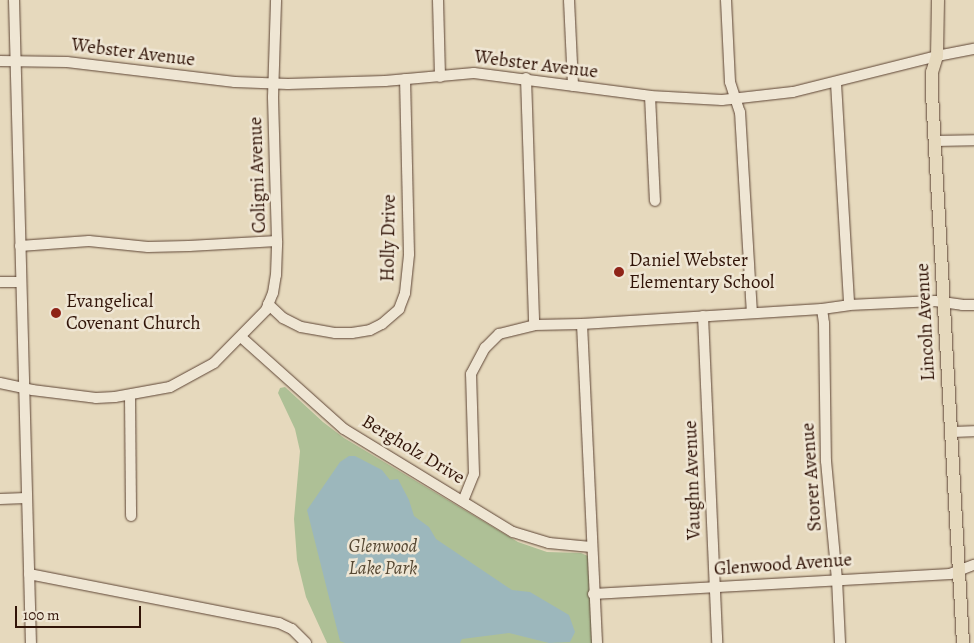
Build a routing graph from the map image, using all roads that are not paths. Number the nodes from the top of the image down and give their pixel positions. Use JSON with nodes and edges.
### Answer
{"nodes":[{"id":1,"x":14,"y":0,"type":"edge"},
{"id":2,"x":276,"y":0,"type":"edge"},
{"id":3,"x":438,"y":0,"type":"edge"},
{"id":4,"x":569,"y":0,"type":"edge"},
{"id":5,"x":726,"y":0,"type":"edge"},
{"id":6,"x":938,"y":0,"type":"edge"},
{"id":7,"x":974,"y":49,"type":"edge"},
{"id":8,"x":937,"y":56,"type":"junction"},
{"id":9,"x":0,"y":60,"type":"edge"},
{"id":10,"x":16,"y":60,"type":"junction"},
{"id":11,"x":440,"y":77,"type":"junction"},
{"id":12,"x":526,"y":78,"type":"junction"},
{"id":13,"x":405,"y":79,"type":"junction"},
{"id":14,"x":273,"y":83,"type":"junction"},
{"id":15,"x":836,"y":83,"type":"junction"},
{"id":16,"x":572,"y":86,"type":"junction"},
{"id":17,"x":650,"y":96,"type":"junction"},
{"id":18,"x":735,"y":100,"type":"junction"},
{"id":19,"x":974,"y":140,"type":"edge"},
{"id":20,"x":935,"y":141,"type":"junction"},
{"id":21,"x":655,"y":201,"type":"dead end"},
{"id":22,"x":278,"y":241,"type":"junction"},
{"id":23,"x":20,"y":246,"type":"junction"},
{"id":24,"x":0,"y":282,"type":"edge"},
{"id":25,"x":21,"y":282,"type":"junction"},
{"id":26,"x":943,"y":301,"type":"junction"},
{"id":27,"x":268,"y":304,"type":"junction"},
{"id":28,"x":848,"y":305,"type":"junction"},
{"id":29,"x":974,"y":305,"type":"edge"},
{"id":30,"x":822,"y":309,"type":"junction"},
{"id":31,"x":752,"y":312,"type":"junction"},
{"id":32,"x":703,"y":316,"type":"junction"},
{"id":33,"x":534,"y":324,"type":"junction"},
{"id":34,"x":582,"y":324,"type":"junction"},
{"id":35,"x":241,"y":337,"type":"junction"},
{"id":36,"x":0,"y":383,"type":"edge"},
{"id":37,"x":24,"y":388,"type":"junction"},
{"id":38,"x":130,"y":395,"type":"junction"},
{"id":39,"x":974,"y":431,"type":"edge"},
{"id":40,"x":951,"y":432,"type":"junction"},
{"id":41,"x":26,"y":498,"type":"junction"},
{"id":42,"x":0,"y":499,"type":"edge"},
{"id":43,"x":463,"y":501,"type":"junction"},
{"id":44,"x":131,"y":516,"type":"dead end"},
{"id":45,"x":591,"y":547,"type":"junction"},
{"id":46,"x":974,"y":565,"type":"edge"},
{"id":47,"x":959,"y":571,"type":"junction"},
{"id":48,"x":29,"y":574,"type":"junction"},
{"id":49,"x":837,"y":579,"type":"junction"},
{"id":50,"x":715,"y":588,"type":"junction"},
{"id":51,"x":593,"y":594,"type":"junction"},
{"id":52,"x":31,"y":643,"type":"edge"},
{"id":53,"x":306,"y":643,"type":"edge"},
{"id":54,"x":597,"y":643,"type":"edge"},
{"id":55,"x":717,"y":643,"type":"edge"},
{"id":56,"x":840,"y":643,"type":"edge"},
{"id":57,"x":963,"y":643,"type":"edge"}],
"edges":[{"from":1,"to":10,"type":"street"},
{"from":2,"to":14,"type":"street","name":"Coligni Avenue"},
{"from":3,"to":11,"type":"street"},
{"from":4,"to":16,"type":"street"},
{"from":5,"to":18,"type":"street"},
{"from":6,"to":8,"type":"main road","name":"Lincoln Avenue"},
{"from":7,"to":8,"type":"street","name":"Webster Avenue"},
{"from":8,"to":15,"type":"street","name":"Webster Avenue"},
{"from":8,"to":20,"type":"main road","name":"Lincoln Avenue"},
{"from":9,"to":10,"type":"street","name":"Webster Avenue"},
{"from":10,"to":14,"type":"street","name":"Webster Avenue"},
{"from":10,"to":23,"type":"street"},
{"from":11,"to":12,"type":"street","name":"Webster Avenue"},
{"from":11,"to":13,"type":"street","name":"Webster Avenue"},
{"from":12,"to":16,"type":"street","name":"Webster Avenue"},
{"from":12,"to":33,"type":"street"},
{"from":13,"to":14,"type":"street","name":"Webster Avenue"},
{"from":13,"to":27,"type":"street","name":"Holly Drive"},
{"from":14,"to":22,"type":"street","name":"Coligni Avenue"},
{"from":15,"to":18,"type":"street","name":"Webster Avenue"},
{"from":15,"to":28,"type":"street"},
{"from":16,"to":17,"type":"street","name":"Webster Avenue"},
{"from":17,"to":18,"type":"street","name":"Webster Avenue"},
{"from":17,"to":21,"type":"street"},
{"from":18,"to":31,"type":"street"},
{"from":19,"to":20,"type":"street"},
{"from":20,"to":26,"type":"main road","name":"Lincoln Avenue"},
{"from":22,"to":23,"type":"street"},
{"from":22,"to":27,"type":"street","name":"Coligni Avenue"},
{"from":23,"to":25,"type":"street"},
{"from":24,"to":25,"type":"street"},
{"from":25,"to":37,"type":"street"},
{"from":26,"to":28,"type":"street"},
{"from":26,"to":29,"type":"street"},
{"from":26,"to":40,"type":"main road","name":"Lincoln Avenue"},
{"from":27,"to":35,"type":"street","name":"Coligni Avenue"},
{"from":28,"to":30,"type":"street"},
{"from":30,"to":31,"type":"street"},
{"from":30,"to":49,"type":"street","name":"Storer Avenue"},
{"from":31,"to":32,"type":"street"},
{"from":32,"to":34,"type":"street"},
{"from":32,"to":50,"type":"street","name":"Vaughn Avenue"},
{"from":33,"to":34,"type":"street"},
{"from":33,"to":43,"type":"street"},
{"from":34,"to":45,"type":"street"},
{"from":35,"to":38,"type":"street","name":"Coligni Avenue"},
{"from":35,"to":43,"type":"street","name":"Bergholz Drive"},
{"from":36,"to":37,"type":"street","name":"Coligni Avenue"},
{"from":37,"to":38,"type":"street","name":"Coligni Avenue"},
{"from":37,"to":41,"type":"street"},
{"from":38,"to":44,"type":"street"},
{"from":39,"to":40,"type":"street"},
{"from":40,"to":47,"type":"main road","name":"Lincoln Avenue"},
{"from":41,"to":42,"type":"street"},
{"from":41,"to":48,"type":"street"},
{"from":43,"to":45,"type":"street","name":"Bergholz Drive"},
{"from":45,"to":51,"type":"street"},
{"from":46,"to":47,"type":"street","name":"Glenwood Avenue"},
{"from":47,"to":49,"type":"street","name":"Glenwood Avenue"},
{"from":47,"to":57,"type":"main road","name":"Lincoln Avenue"},
{"from":48,"to":52,"type":"street"},
{"from":48,"to":53,"type":"street"},
{"from":49,"to":50,"type":"street","name":"Glenwood Avenue"},
{"from":49,"to":56,"type":"street","name":"Storer Avenue"},
{"from":50,"to":51,"type":"street","name":"Glenwood Avenue"},
{"from":50,"to":55,"type":"street","name":"Vaughn Avenue"},
{"from":51,"to":54,"type":"street"}]}
